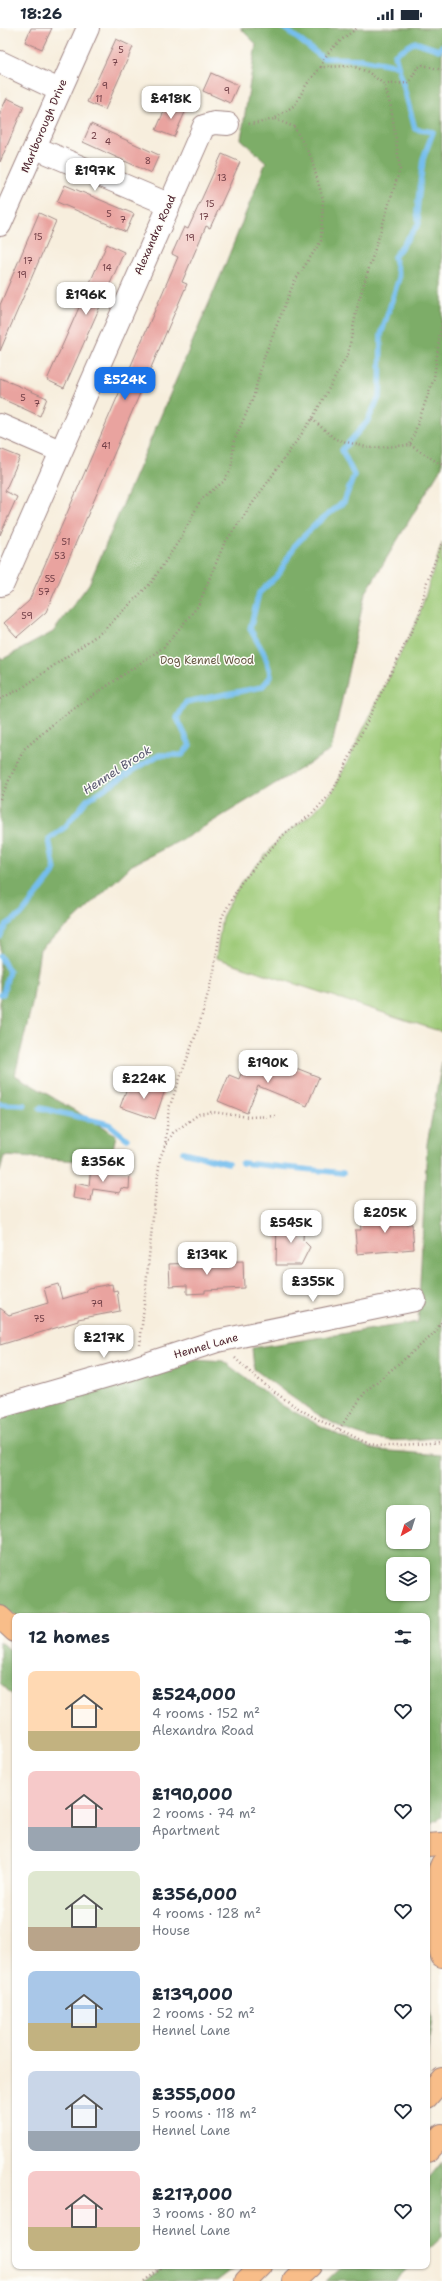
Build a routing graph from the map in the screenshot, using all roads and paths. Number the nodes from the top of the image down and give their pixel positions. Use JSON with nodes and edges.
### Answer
{"nodes":[{"id":1,"x":88,"y":28,"type":"edge"},
{"id":2,"x":354,"y":29,"type":"edge"},
{"id":3,"x":0,"y":62,"type":"edge"},
{"id":4,"x":321,"y":67,"type":"junction"},
{"id":5,"x":442,"y":70,"type":"edge"},
{"id":6,"x":384,"y":84,"type":"junction"},
{"id":7,"x":59,"y":90,"type":"junction"},
{"id":8,"x":274,"y":119,"type":"junction"},
{"id":9,"x":258,"y":123,"type":"dead end"},
{"id":10,"x":228,"y":124,"type":"dead end"},
{"id":11,"x":36,"y":148,"type":"junction"},
{"id":12,"x":168,"y":204,"type":"junction"},
{"id":13,"x":2,"y":214,"type":"edge"},
{"id":14,"x":442,"y":318,"type":"edge"},
{"id":15,"x":312,"y":419,"type":"junction"},
{"id":16,"x":0,"y":426,"type":"edge"},
{"id":17,"x":410,"y":445,"type":"junction"},
{"id":18,"x":60,"y":451,"type":"junction"},
{"id":19,"x":442,"y":465,"type":"edge"},
{"id":20,"x":442,"y":543,"type":"edge"},
{"id":21,"x":0,"y":585,"type":"edge"},
{"id":22,"x":0,"y":699,"type":"edge"},
{"id":23,"x":0,"y":799,"type":"edge"},
{"id":24,"x":275,"y":1116,"type":"dead end"},
{"id":25,"x":165,"y":1146,"type":"junction"},
{"id":26,"x":416,"y":1300,"type":"dead end"},
{"id":27,"x":442,"y":1321,"type":"edge"},
{"id":28,"x":217,"y":1341,"type":"junction"},
{"id":29,"x":139,"y":1366,"type":"junction"},
{"id":30,"x":0,"y":1407,"type":"edge"},
{"id":31,"x":340,"y":1429,"type":"junction"},
{"id":32,"x":442,"y":1443,"type":"edge"},
{"id":33,"x":0,"y":1617,"type":"edge"},
{"id":34,"x":12,"y":1628,"type":"edge"},
{"id":35,"x":442,"y":1844,"type":"edge"},
{"id":36,"x":430,"y":1845,"type":"edge"},
{"id":37,"x":442,"y":1864,"type":"edge"},
{"id":38,"x":430,"y":1944,"type":"edge"},
{"id":39,"x":442,"y":1956,"type":"edge"},
{"id":40,"x":442,"y":2079,"type":"edge"},
{"id":41,"x":430,"y":2093,"type":"edge"},
{"id":42,"x":442,"y":2135,"type":"edge"},
{"id":43,"x":430,"y":2148,"type":"edge"},
{"id":44,"x":161,"y":2269,"type":"edge"},
{"id":45,"x":258,"y":2269,"type":"edge"},
{"id":46,"x":307,"y":2269,"type":"edge"},
{"id":47,"x":144,"y":2281,"type":"edge"},
{"id":48,"x":246,"y":2281,"type":"edge"},
{"id":49,"x":294,"y":2281,"type":"edge"}],
"edges":[{"from":1,"to":7,"type":"street","name":"Marlborough Drive"},
{"from":2,"to":4,"type":"path"},
{"from":3,"to":7,"type":"street"},
{"from":4,"to":6,"type":"path"},
{"from":4,"to":8,"type":"path"},
{"from":5,"to":6,"type":"path"},
{"from":6,"to":15,"type":"path"},
{"from":7,"to":11,"type":"street","name":"Marlborough Drive"},
{"from":8,"to":9,"type":"path"},
{"from":8,"to":22,"type":"path"},
{"from":10,"to":12,"type":"street","name":"Alexandra Road"},
{"from":11,"to":12,"type":"street"},
{"from":11,"to":13,"type":"street","name":"Marlborough Drive"},
{"from":12,"to":18,"type":"street","name":"Alexandra Road"},
{"from":14,"to":17,"type":"path"},
{"from":15,"to":17,"type":"path"},
{"from":15,"to":23,"type":"path"},
{"from":16,"to":18,"type":"street"},
{"from":17,"to":19,"type":"path"},
{"from":18,"to":21,"type":"street","name":"Alexandra Road"},
{"from":20,"to":25,"type":"path"},
{"from":24,"to":25,"type":"path"},
{"from":25,"to":29,"type":"path"},
{"from":26,"to":28,"type":"street","name":"Hennel Lane"},
{"from":27,"to":31,"type":"path"},
{"from":28,"to":29,"type":"street","name":"Hennel Lane"},
{"from":28,"to":31,"type":"path"},
{"from":29,"to":30,"type":"street","name":"Hennel Lane"},
{"from":31,"to":32,"type":"path"},
{"from":33,"to":34,"type":"main road"},
{"from":35,"to":36,"type":"main road"},
{"from":37,"to":39,"type":"main road"},
{"from":38,"to":39,"type":"main road"},
{"from":40,"to":41,"type":"main road"},
{"from":42,"to":43,"type":"main road"},
{"from":44,"to":47,"type":"path"},
{"from":45,"to":48,"type":"main road"},
{"from":46,"to":49,"type":"main road"}]}
